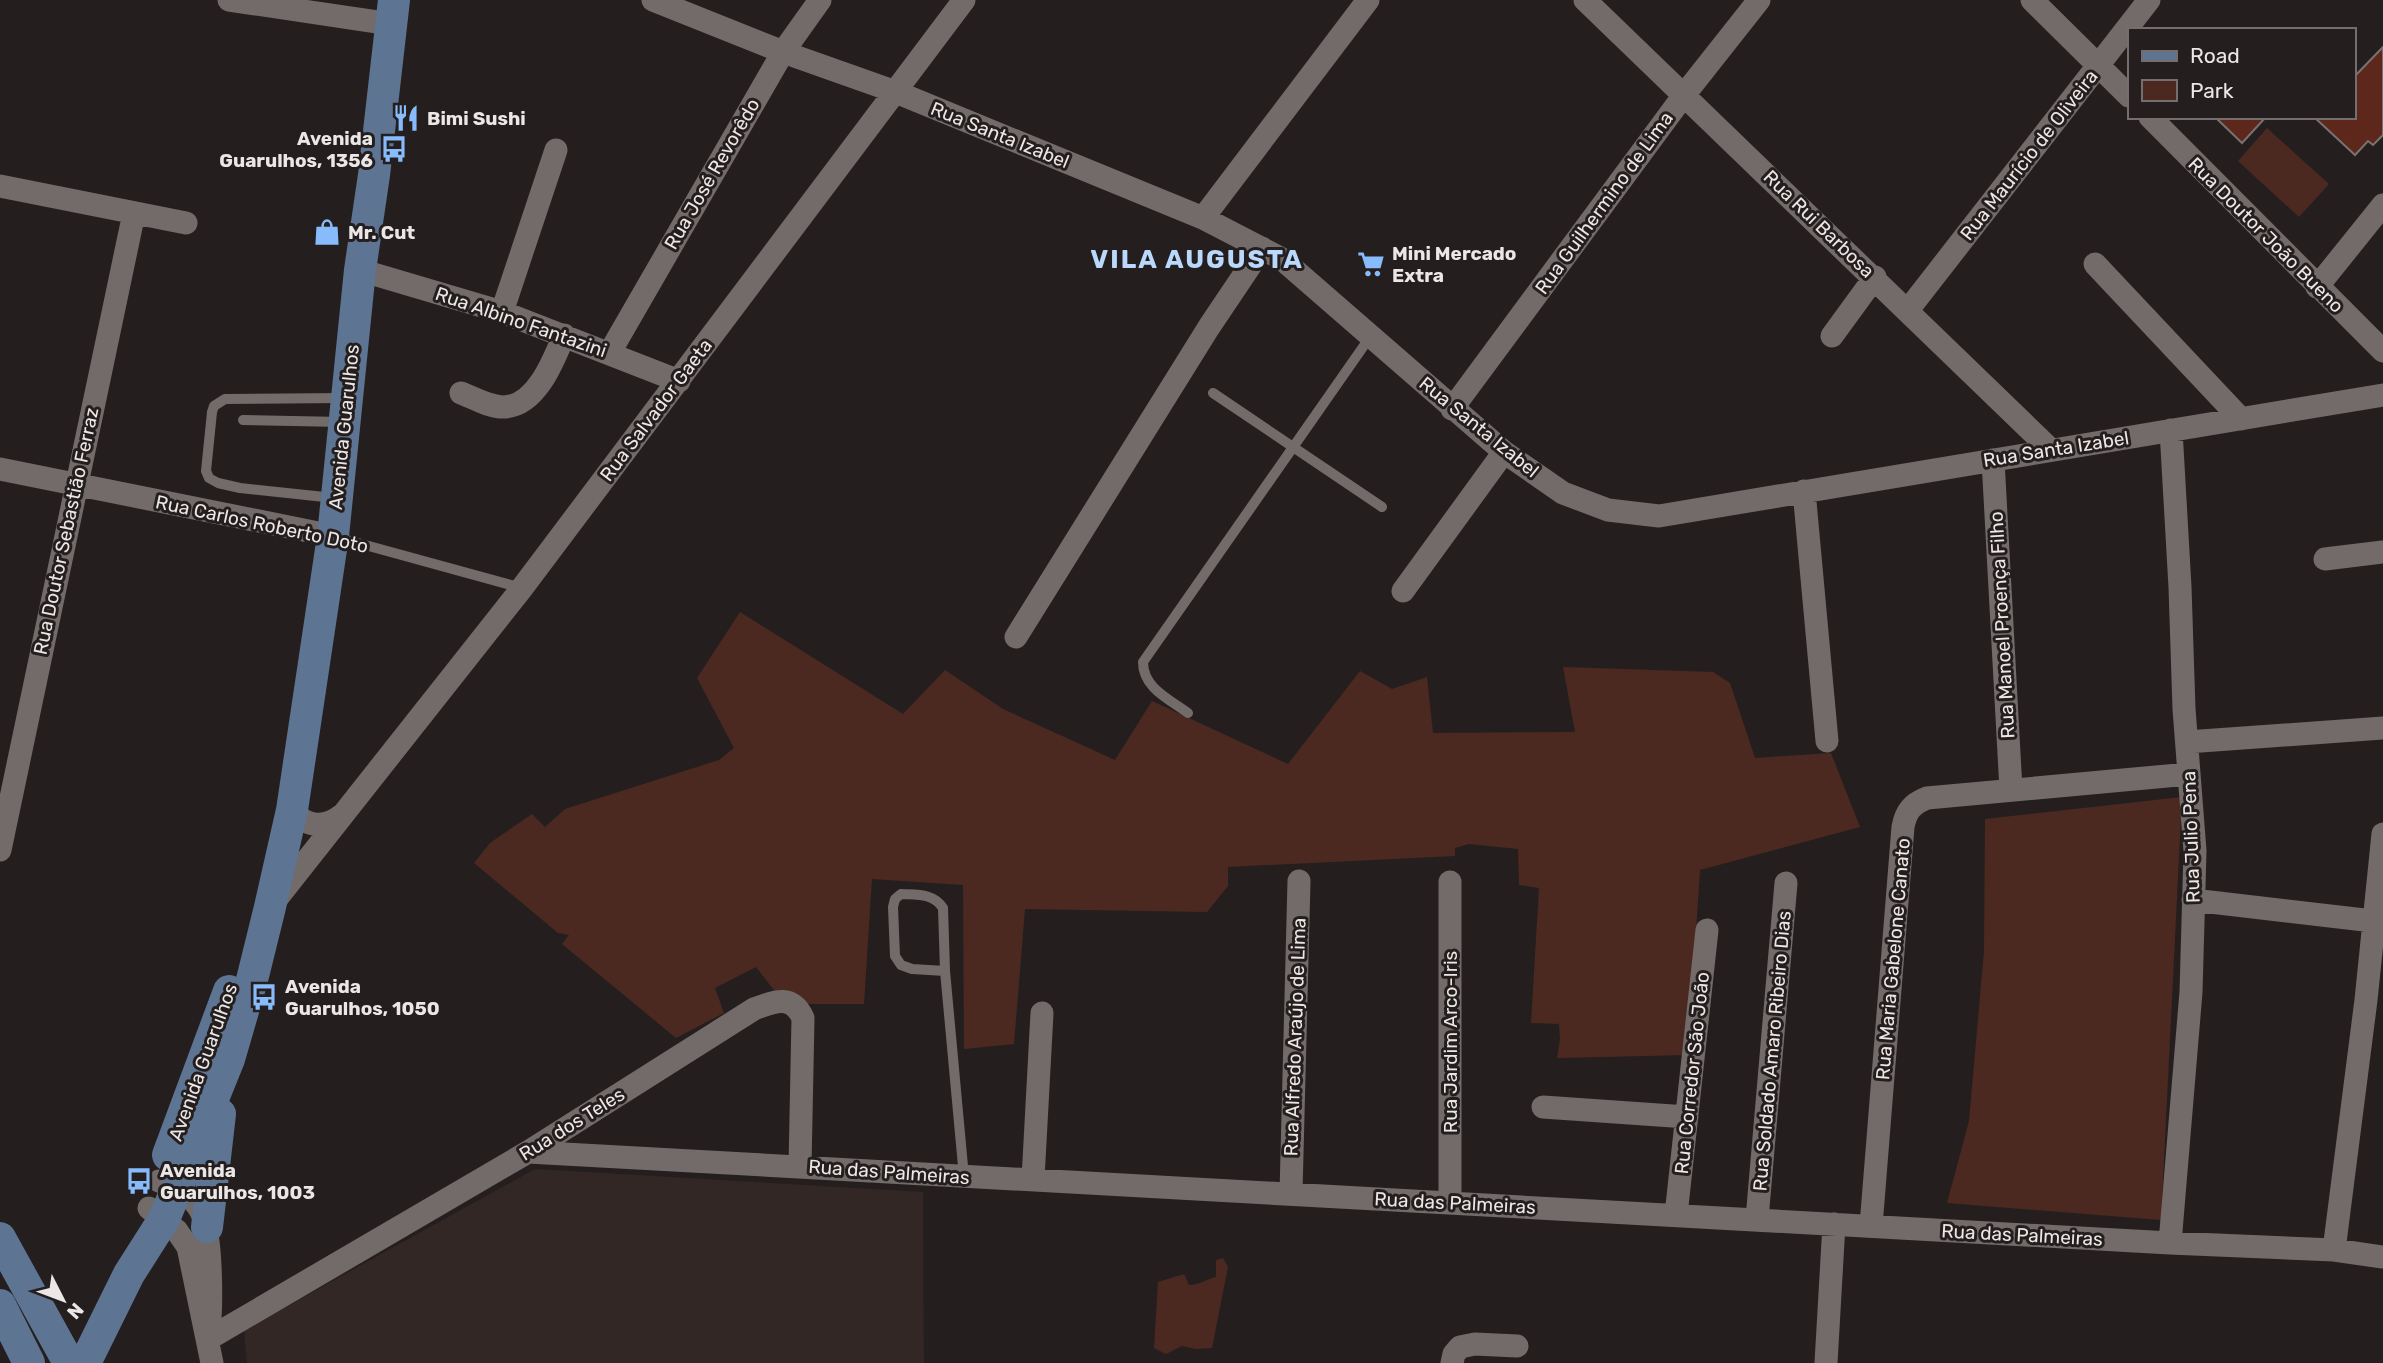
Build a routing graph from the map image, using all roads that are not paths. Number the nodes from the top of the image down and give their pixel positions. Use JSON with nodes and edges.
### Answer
{"nodes":[{"id":1,"x":229,"y":0,"type":"edge"},
{"id":2,"x":653,"y":0,"type":"edge"},
{"id":3,"x":820,"y":0,"type":"edge"},
{"id":4,"x":964,"y":0,"type":"edge"},
{"id":5,"x":1368,"y":0,"type":"edge"},
{"id":6,"x":1585,"y":0,"type":"edge"},
{"id":7,"x":1759,"y":0,"type":"edge"},
{"id":8,"x":2032,"y":0,"type":"edge"},
{"id":9,"x":2150,"y":0,"type":"edge"},
{"id":10,"x":393,"y":12,"type":"edge"},
{"id":11,"x":783,"y":52,"type":"junction"},
{"id":12,"x":2098,"y":65,"type":"junction"},
{"id":13,"x":896,"y":93,"type":"junction"},
{"id":14,"x":1685,"y":95,"type":"junction"},
{"id":15,"x":2128,"y":95,"type":"edge"},
{"id":16,"x":2152,"y":119,"type":"edge"},
{"id":17,"x":556,"y":150,"type":"dead end"},
{"id":18,"x":0,"y":186,"type":"edge"},
{"id":19,"x":2383,"y":205,"type":"edge"},
{"id":20,"x":134,"y":213,"type":"junction"},
{"id":21,"x":1203,"y":218,"type":"junction"},
{"id":22,"x":186,"y":223,"type":"dead end"},
{"id":23,"x":1262,"y":247,"type":"junction"},
{"id":24,"x":2095,"y":264,"type":"dead end"},
{"id":25,"x":360,"y":270,"type":"junction"},
{"id":26,"x":1875,"y":278,"type":"junction"},
{"id":27,"x":2317,"y":287,"type":"junction"},
{"id":28,"x":1908,"y":310,"type":"junction"},
{"id":29,"x":502,"y":312,"type":"junction"},
{"id":30,"x":564,"y":335,"type":"junction"},
{"id":31,"x":1832,"y":336,"type":"dead end"},
{"id":32,"x":1370,"y":337,"type":"junction"},
{"id":33,"x":2383,"y":351,"type":"edge"},
{"id":34,"x":610,"y":352,"type":"junction"},
{"id":35,"x":679,"y":381,"type":"junction"},
{"id":36,"x":461,"y":393,"type":"dead end"},
{"id":37,"x":1213,"y":393,"type":"dead end"},
{"id":38,"x":2383,"y":395,"type":"edge"},
{"id":39,"x":1452,"y":409,"type":"junction"},
{"id":40,"x":346,"y":410,"type":"junction"},
{"id":41,"x":2241,"y":419,"type":"junction"},
{"id":42,"x":243,"y":420,"type":"dead end"},
{"id":43,"x":2171,"y":430,"type":"junction"},
{"id":44,"x":1294,"y":446,"type":"junction"},
{"id":45,"x":2051,"y":450,"type":"junction"},
{"id":46,"x":1504,"y":452,"type":"junction"},
{"id":47,"x":1993,"y":460,"type":"junction"},
{"id":48,"x":0,"y":469,"type":"edge"},
{"id":49,"x":76,"y":484,"type":"junction"},
{"id":50,"x":1804,"y":491,"type":"junction"},
{"id":51,"x":337,"y":498,"type":"junction"},
{"id":52,"x":1382,"y":507,"type":"dead end"},
{"id":53,"x":333,"y":536,"type":"junction"},
{"id":54,"x":2383,"y":552,"type":"edge"},
{"id":55,"x":2325,"y":559,"type":"dead end"},
{"id":56,"x":522,"y":588,"type":"junction"},
{"id":57,"x":1403,"y":591,"type":"dead end"},
{"id":58,"x":1016,"y":637,"type":"dead end"},
{"id":59,"x":1188,"y":713,"type":"dead end"},
{"id":60,"x":2383,"y":728,"type":"edge"},
{"id":61,"x":1827,"y":741,"type":"dead end"},
{"id":62,"x":2187,"y":743,"type":"junction"},
{"id":63,"x":9,"y":755,"type":"edge"},
{"id":64,"x":2189,"y":774,"type":"junction"},
{"id":65,"x":2011,"y":790,"type":"junction"},
{"id":66,"x":292,"y":810,"type":"junction"},
{"id":67,"x":342,"y":815,"type":"junction"},
{"id":68,"x":2383,"y":834,"type":"edge"},
{"id":69,"x":0,"y":849,"type":"edge"},
{"id":70,"x":282,"y":852,"type":"junction"},
{"id":71,"x":1299,"y":881,"type":"dead end"},
{"id":72,"x":1450,"y":882,"type":"dead end"},
{"id":73,"x":1786,"y":883,"type":"dead end"},
{"id":74,"x":2193,"y":900,"type":"junction"},
{"id":75,"x":270,"y":907,"type":"junction"},
{"id":76,"x":2373,"y":921,"type":"junction"},
{"id":77,"x":1707,"y":930,"type":"dead end"},
{"id":78,"x":945,"y":971,"type":"junction"},
{"id":79,"x":2375,"y":1001,"type":"edge"},
{"id":80,"x":1042,"y":1013,"type":"dead end"},
{"id":81,"x":229,"y":1059,"type":"junction"},
{"id":82,"x":1543,"y":1107,"type":"dead end"},
{"id":83,"x":1687,"y":1117,"type":"junction"},
{"id":84,"x":528,"y":1152,"type":"junction"},
{"id":85,"x":800,"y":1166,"type":"junction"},
{"id":86,"x":964,"y":1177,"type":"junction"},
{"id":87,"x":1033,"y":1179,"type":"junction"},
{"id":88,"x":1291,"y":1194,"type":"junction"},
{"id":89,"x":162,"y":1199,"type":"junction"},
{"id":90,"x":1450,"y":1203,"type":"junction"},
{"id":91,"x":1676,"y":1215,"type":"junction"},
{"id":92,"x":1757,"y":1219,"type":"junction"},
{"id":93,"x":1834,"y":1224,"type":"junction"},
{"id":94,"x":1871,"y":1226,"type":"junction"},
{"id":95,"x":207,"y":1227,"type":"junction"},
{"id":96,"x":0,"y":1238,"type":"edge"},
{"id":97,"x":2170,"y":1243,"type":"junction"},
{"id":98,"x":2334,"y":1250,"type":"junction"},
{"id":99,"x":2383,"y":1256,"type":"edge"},
{"id":100,"x":0,"y":1305,"type":"edge"},
{"id":101,"x":208,"y":1339,"type":"junction"},
{"id":102,"x":1517,"y":1346,"type":"dead end"},
{"id":103,"x":29,"y":1363,"type":"edge"},
{"id":104,"x":69,"y":1363,"type":"edge"},
{"id":105,"x":85,"y":1363,"type":"edge"},
{"id":106,"x":212,"y":1363,"type":"edge"},
{"id":107,"x":1452,"y":1363,"type":"edge"},
{"id":108,"x":1826,"y":1363,"type":"edge"}],
"edges":[{"from":1,"to":10,"type":"street"},
{"from":2,"to":11,"type":"street","name":"Rua Santa Izabel"},
{"from":3,"to":11,"type":"street","name":"Rua José Revorêdo"},
{"from":4,"to":13,"type":"street","name":"Rua Salvador Gaeta"},
{"from":5,"to":21,"type":"street"},
{"from":6,"to":14,"type":"street","name":"Rua Rui Barbosa"},
{"from":7,"to":14,"type":"street","name":"Rua Guilhermino de Lima"},
{"from":8,"to":12,"type":"street"},
{"from":9,"to":12,"type":"street","name":"Rua Maurício de Oliveira"},
{"from":10,"to":25,"type":"main road","name":"Avenida Guarulhos"},
{"from":11,"to":13,"type":"street","name":"Rua Santa Izabel"},
{"from":11,"to":34,"type":"street","name":"Rua José Revorêdo"},
{"from":12,"to":15,"type":"street"},
{"from":12,"to":28,"type":"street","name":"Rua Maurício de Oliveira"},
{"from":13,"to":21,"type":"street","name":"Rua Santa Izabel"},
{"from":13,"to":35,"type":"street","name":"Rua Salvador Gaeta"},
{"from":14,"to":26,"type":"street","name":"Rua Rui Barbosa"},
{"from":14,"to":39,"type":"street","name":"Rua Guilhermino de Lima"},
{"from":16,"to":27,"type":"street","name":"Rua Doutor João Bueno"},
{"from":17,"to":29,"type":"street"},
{"from":18,"to":20,"type":"street"},
{"from":19,"to":27,"type":"street"},
{"from":20,"to":22,"type":"street"},
{"from":20,"to":49,"type":"street","name":"Rua Doutor Sebastião Ferraz"},
{"from":21,"to":23,"type":"street","name":"Rua Santa Izabel"},
{"from":23,"to":32,"type":"street","name":"Rua Santa Izabel"},
{"from":23,"to":58,"type":"street"},
{"from":24,"to":41,"type":"street"},
{"from":25,"to":29,"type":"street","name":"Rua Albino Fantazini"},
{"from":25,"to":40,"type":"main road","name":"Avenida Guarulhos"},
{"from":26,"to":28,"type":"street","name":"Rua Rui Barbosa"},
{"from":26,"to":31,"type":"street"},
{"from":27,"to":33,"type":"street","name":"Rua Doutor João Bueno"},
{"from":28,"to":45,"type":"street","name":"Rua Rui Barbosa"},
{"from":29,"to":30,"type":"street","name":"Rua Albino Fantazini"},
{"from":30,"to":34,"type":"street","name":"Rua Albino Fantazini"},
{"from":30,"to":36,"type":"street"},
{"from":32,"to":39,"type":"street","name":"Rua Santa Izabel"},
{"from":32,"to":44,"type":"lane"},
{"from":34,"to":35,"type":"street","name":"Rua Albino Fantazini"},
{"from":35,"to":56,"type":"street","name":"Rua Salvador Gaeta"},
{"from":37,"to":44,"type":"lane"},
{"from":38,"to":41,"type":"street","name":"Rua Santa Izabel"},
{"from":39,"to":46,"type":"street","name":"Rua Santa Izabel"},
{"from":40,"to":42,"type":"lane"},
{"from":40,"to":51,"type":"main road","name":"Avenida Guarulhos"},
{"from":40,"to":51,"type":"lane"},
{"from":41,"to":43,"type":"street","name":"Rua Santa Izabel"},
{"from":43,"to":45,"type":"street","name":"Rua Santa Izabel"},
{"from":43,"to":62,"type":"street","name":"Rua Julio Pena"},
{"from":44,"to":52,"type":"lane"},
{"from":44,"to":59,"type":"lane"},
{"from":45,"to":47,"type":"street","name":"Rua Santa Izabel"},
{"from":46,"to":50,"type":"street","name":"Rua Santa Izabel"},
{"from":46,"to":57,"type":"street"},
{"from":47,"to":50,"type":"street","name":"Rua Santa Izabel"},
{"from":47,"to":65,"type":"street","name":"Rua Manoel Proença Filho"},
{"from":48,"to":49,"type":"street","name":"Rua Carlos Roberto Doto"},
{"from":49,"to":53,"type":"street","name":"Rua Carlos Roberto Doto"},
{"from":49,"to":63,"type":"street","name":"Rua Doutor Sebastião Ferraz"},
{"from":50,"to":61,"type":"street"},
{"from":51,"to":53,"type":"main road","name":"Avenida Guarulhos"},
{"from":53,"to":56,"type":"lane","name":"Rua Carlos Roberto Doto"},
{"from":53,"to":66,"type":"main road","name":"Avenida Guarulhos"},
{"from":54,"to":55,"type":"street"},
{"from":56,"to":67,"type":"street","name":"Rua Salvador Gaeta"},
{"from":60,"to":62,"type":"street"},
{"from":62,"to":64,"type":"street","name":"Rua Julio Pena"},
{"from":63,"to":69,"type":"street","name":"Rua Doutor Sebastião Ferraz"},
{"from":64,"to":65,"type":"street","name":"Rua Maria Gabelone Canato"},
{"from":64,"to":74,"type":"street","name":"Rua Julio Pena"},
{"from":65,"to":94,"type":"street","name":"Rua Maria Gabelone Canato"},
{"from":66,"to":67,"type":"street"},
{"from":66,"to":70,"type":"main road","name":"Avenida Guarulhos"},
{"from":67,"to":75,"type":"street","name":"Rua Salvador Gaeta"},
{"from":68,"to":76,"type":"street"},
{"from":70,"to":75,"type":"main road","name":"Avenida Guarulhos"},
{"from":70,"to":89,"type":"main road","name":"Avenida Guarulhos"},
{"from":71,"to":88,"type":"street","name":"Rua Alfredo Araújo de Lima"},
{"from":72,"to":90,"type":"street","name":"Rua Jardim Arco-Iris"},
{"from":73,"to":92,"type":"street","name":"Rua Soldado Amaro Ribeiro Dias"},
{"from":74,"to":76,"type":"street"},
{"from":74,"to":97,"type":"street","name":"Rua Julio Pena"},
{"from":75,"to":81,"type":"main road","name":"Avenida Guarulhos"},
{"from":76,"to":79,"type":"street"},
{"from":77,"to":83,"type":"street","name":"Rua Corredor São João"},
{"from":78,"to":78,"type":"lane"},
{"from":78,"to":86,"type":"lane"},
{"from":79,"to":98,"type":"street"},
{"from":80,"to":87,"type":"street"},
{"from":81,"to":89,"type":"main road","name":"Avenida Guarulhos"},
{"from":81,"to":95,"type":"main road"},
{"from":82,"to":83,"type":"street"},
{"from":83,"to":91,"type":"street","name":"Rua Corredor São João"},
{"from":84,"to":85,"type":"street","name":"Rua das Palmeiras"},
{"from":84,"to":85,"type":"street","name":"Rua dos Teles"},
{"from":84,"to":101,"type":"street","name":"Rua dos Teles"},
{"from":85,"to":86,"type":"street","name":"Rua das Palmeiras"},
{"from":86,"to":87,"type":"street","name":"Rua das Palmeiras"},
{"from":87,"to":88,"type":"street","name":"Rua das Palmeiras"},
{"from":88,"to":90,"type":"street","name":"Rua das Palmeiras"},
{"from":89,"to":95,"type":"street"},
{"from":89,"to":101,"type":"street"},
{"from":89,"to":105,"type":"main road","name":"Avenida Guarulhos"},
{"from":90,"to":91,"type":"street","name":"Rua das Palmeiras"},
{"from":91,"to":92,"type":"street","name":"Rua das Palmeiras"},
{"from":92,"to":93,"type":"street","name":"Rua das Palmeiras"},
{"from":93,"to":94,"type":"street","name":"Rua das Palmeiras"},
{"from":93,"to":108,"type":"street"},
{"from":94,"to":97,"type":"street","name":"Rua das Palmeiras"},
{"from":95,"to":101,"type":"street"},
{"from":96,"to":104,"type":"main road"},
{"from":97,"to":98,"type":"street","name":"Rua das Palmeiras"},
{"from":98,"to":99,"type":"street","name":"Rua das Palmeiras"},
{"from":100,"to":103,"type":"main road"},
{"from":101,"to":106,"type":"street"},
{"from":102,"to":107,"type":"street"}]}
